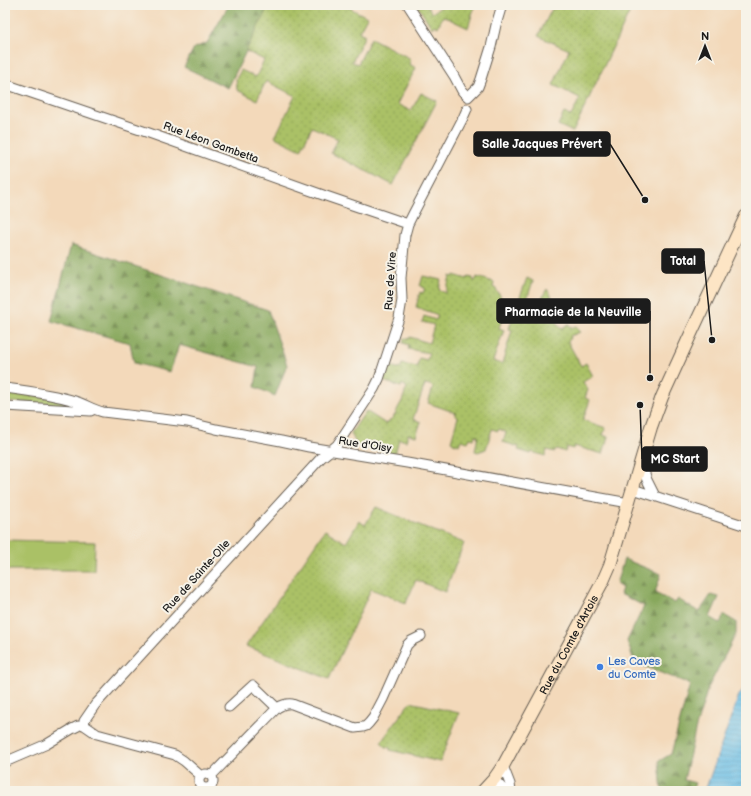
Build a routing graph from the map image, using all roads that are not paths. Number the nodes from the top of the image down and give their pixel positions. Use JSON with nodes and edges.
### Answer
{"nodes":[{"id":1,"x":408,"y":5,"type":"edge"},
{"id":2,"x":502,"y":5,"type":"edge"},
{"id":3,"x":5,"y":84,"type":"edge"},
{"id":4,"x":467,"y":109,"type":"dead end"},
{"id":5,"x":746,"y":216,"type":"edge"},
{"id":6,"x":408,"y":224,"type":"junction"},
{"id":7,"x":5,"y":388,"type":"edge"},
{"id":8,"x":5,"y":406,"type":"edge"},
{"id":9,"x":97,"y":411,"type":"junction"},
{"id":10,"x":331,"y":451,"type":"junction"},
{"id":11,"x":641,"y":462,"type":"junction"},
{"id":12,"x":633,"y":489,"type":"junction"},
{"id":13,"x":655,"y":496,"type":"junction"},
{"id":14,"x":629,"y":503,"type":"junction"},
{"id":15,"x":746,"y":526,"type":"edge"},
{"id":16,"x":421,"y":636,"type":"dead end"},
{"id":17,"x":229,"y":707,"type":"dead end"},
{"id":18,"x":277,"y":708,"type":"junction"},
{"id":19,"x":82,"y":724,"type":"junction"},
{"id":20,"x":5,"y":762,"type":"edge"},
{"id":21,"x":503,"y":766,"type":"junction"},
{"id":22,"x":201,"y":776,"type":"junction"},
{"id":23,"x":211,"y":776,"type":"junction"},
{"id":24,"x":494,"y":779,"type":"junction"},
{"id":25,"x":206,"y":789,"type":"edge"},
{"id":26,"x":483,"y":791,"type":"edge"},
{"id":27,"x":505,"y":791,"type":"edge"},
{"id":28,"x":511,"y":791,"type":"edge"}],
"edges":[{"from":1,"to":2,"type":"street"},
{"from":3,"to":6,"type":"street","name":"Rue Léon Gambetta"},
{"from":4,"to":6,"type":"street","name":"Rue de Vire"},
{"from":5,"to":11,"type":"main road","name":"Rue du Comte d'Artois"},
{"from":6,"to":10,"type":"street","name":"Rue de Vire"},
{"from":7,"to":9,"type":"street","name":"Rue d'Oisy"},
{"from":8,"to":9,"type":"street","name":"Rue d'Oisy"},
{"from":9,"to":10,"type":"street","name":"Rue d'Oisy"},
{"from":10,"to":14,"type":"street","name":"Rue d'Oisy"},
{"from":10,"to":19,"type":"street","name":"Rue de Sainte-Olle"},
{"from":11,"to":12,"type":"main road","name":"Rue du Comte d'Artois"},
{"from":11,"to":13,"type":"street"},
{"from":12,"to":13,"type":"street"},
{"from":12,"to":14,"type":"main road","name":"Rue du Comte d'Artois"},
{"from":13,"to":15,"type":"street"},
{"from":14,"to":21,"type":"main road","name":"Rue du Comte d'Artois"},
{"from":16,"to":18,"type":"street"},
{"from":17,"to":18,"type":"street"},
{"from":18,"to":23,"type":"street"},
{"from":19,"to":20,"type":"street","name":"Rue de Sainte-Olle"},
{"from":19,"to":22,"type":"street"},
{"from":21,"to":24,"type":"main road","name":"Rue du Comte d'Artois"},
{"from":21,"to":28,"type":"street"},
{"from":22,"to":23,"type":"street"},
{"from":22,"to":25,"type":"street"},
{"from":23,"to":25,"type":"street"},
{"from":24,"to":26,"type":"main road","name":"Rue du Comte d'Artois"},
{"from":24,"to":27,"type":"street"}]}
